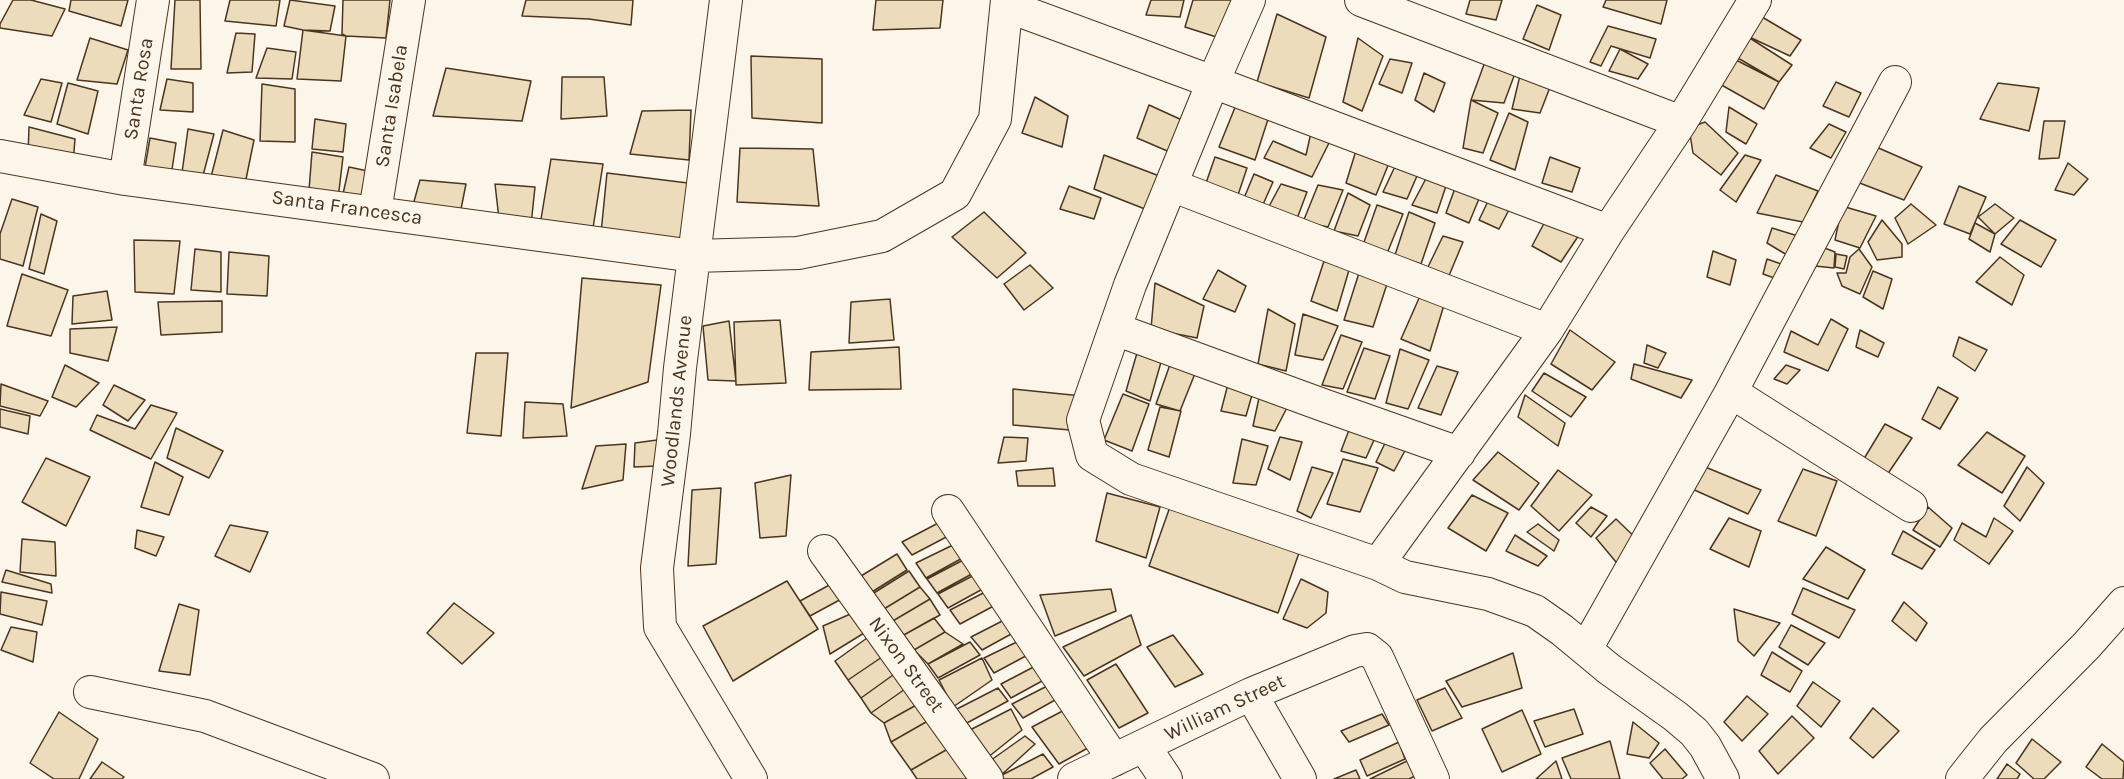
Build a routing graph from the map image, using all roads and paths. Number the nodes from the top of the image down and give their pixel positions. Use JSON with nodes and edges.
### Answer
{"nodes":[{"id":1,"x":153,"y":0,"type":"edge"},
{"id":2,"x":409,"y":0,"type":"edge"},
{"id":3,"x":726,"y":0,"type":"edge"},
{"id":4,"x":1249,"y":0,"type":"edge"},
{"id":5,"x":1361,"y":0,"type":"edge"},
{"id":6,"x":1755,"y":0,"type":"edge"},
{"id":7,"x":1007,"y":3,"type":"edge"},
{"id":8,"x":1213,"y":82,"type":"junction"},
{"id":9,"x":1895,"y":82,"type":"dead end"},
{"id":10,"x":1681,"y":122,"type":"junction"},
{"id":11,"x":0,"y":156,"type":"edge"},
{"id":12,"x":125,"y":178,"type":"junction"},
{"id":13,"x":1171,"y":185,"type":"junction"},
{"id":14,"x":375,"y":212,"type":"junction"},
{"id":15,"x":1608,"y":231,"type":"junction"},
{"id":16,"x":694,"y":256,"type":"junction"},
{"id":17,"x":1116,"y":329,"type":"junction"},
{"id":18,"x":1547,"y":330,"type":"junction"},
{"id":19,"x":1731,"y":392,"type":"junction"},
{"id":20,"x":1459,"y":453,"type":"junction"},
{"id":21,"x":1911,"y":506,"type":"dead end"},
{"id":22,"x":948,"y":511,"type":"dead end"},
{"id":23,"x":824,"y":551,"type":"dead end"},
{"id":24,"x":1378,"y":564,"type":"junction"},
{"id":25,"x":2124,"y":603,"type":"edge"},
{"id":26,"x":1586,"y":649,"type":"junction"},
{"id":27,"x":90,"y":692,"type":"dead end"},
{"id":28,"x":1251,"y":694,"type":"junction"},
{"id":29,"x":1144,"y":746,"type":"junction"},
{"id":30,"x":1114,"y":760,"type":"junction"},
{"id":31,"x":372,"y":779,"type":"edge"},
{"id":32,"x":751,"y":779,"type":"edge"},
{"id":33,"x":987,"y":779,"type":"edge"},
{"id":34,"x":1074,"y":779,"type":"edge"},
{"id":35,"x":1166,"y":779,"type":"edge"},
{"id":36,"x":1300,"y":779,"type":"edge"},
{"id":37,"x":1433,"y":779,"type":"edge"},
{"id":38,"x":1724,"y":779,"type":"edge"},
{"id":39,"x":1962,"y":779,"type":"edge"}],
"edges":[{"from":1,"to":12,"type":"street","name":"Santa Rosa"},
{"from":2,"to":14,"type":"street","name":"Santa Isabela"},
{"from":3,"to":16,"type":"street","name":"Woodlands Avenue"},
{"from":4,"to":8,"type":"street"},
{"from":5,"to":10,"type":"street"},
{"from":6,"to":10,"type":"street"},
{"from":7,"to":8,"type":"street"},
{"from":7,"to":16,"type":"street","name":"Santa Francesca"},
{"from":8,"to":13,"type":"street"},
{"from":8,"to":15,"type":"street"},
{"from":9,"to":19,"type":"street"},
{"from":10,"to":15,"type":"street"},
{"from":11,"to":12,"type":"street","name":"Santa Francesca"},
{"from":12,"to":14,"type":"street","name":"Santa Francesca"},
{"from":13,"to":17,"type":"street"},
{"from":13,"to":18,"type":"street"},
{"from":14,"to":16,"type":"street","name":"Santa Francesca"},
{"from":15,"to":18,"type":"street"},
{"from":16,"to":32,"type":"street","name":"Woodlands Avenue"},
{"from":17,"to":20,"type":"street"},
{"from":17,"to":24,"type":"street"},
{"from":18,"to":20,"type":"street"},
{"from":19,"to":21,"type":"street"},
{"from":19,"to":26,"type":"street"},
{"from":20,"to":24,"type":"street"},
{"from":22,"to":30,"type":"street"},
{"from":23,"to":33,"type":"street","name":"Nixon Street"},
{"from":24,"to":26,"type":"street"},
{"from":25,"to":39,"type":"street"},
{"from":26,"to":38,"type":"street"},
{"from":27,"to":31,"type":"street"},
{"from":28,"to":29,"type":"street","name":"William Street"},
{"from":28,"to":36,"type":"street"},
{"from":28,"to":37,"type":"street","name":"William Street"},
{"from":29,"to":30,"type":"street","name":"William Street"},
{"from":29,"to":35,"type":"street"},
{"from":30,"to":34,"type":"street","name":"William Street"}]}
